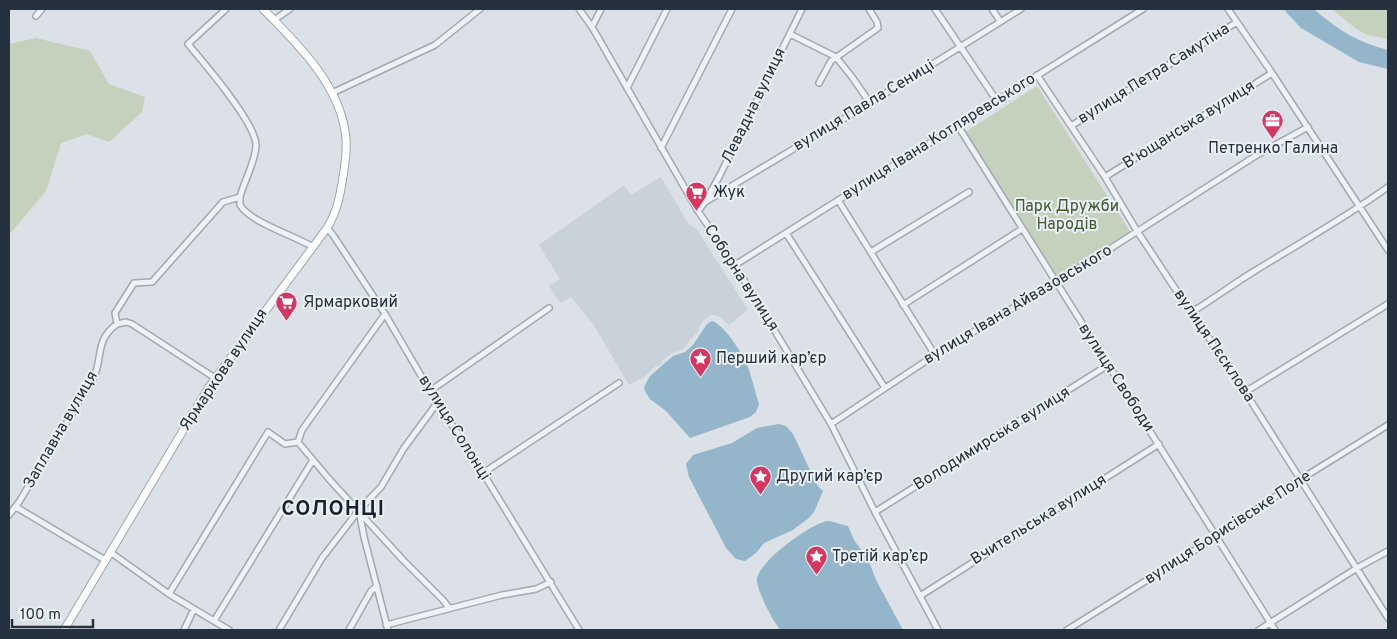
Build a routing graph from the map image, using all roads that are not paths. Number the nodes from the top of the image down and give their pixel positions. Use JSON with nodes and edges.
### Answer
{"nodes":[{"id":1,"x":42,"y":9,"type":"edge"},
{"id":2,"x":226,"y":9,"type":"edge"},
{"id":3,"x":263,"y":9,"type":"edge"},
{"id":4,"x":290,"y":9,"type":"edge"},
{"id":5,"x":480,"y":9,"type":"edge"},
{"id":6,"x":579,"y":9,"type":"edge"},
{"id":7,"x":601,"y":9,"type":"edge"},
{"id":8,"x":667,"y":9,"type":"edge"},
{"id":9,"x":732,"y":9,"type":"edge"},
{"id":10,"x":802,"y":9,"type":"edge"},
{"id":11,"x":869,"y":9,"type":"edge"},
{"id":12,"x":935,"y":9,"type":"edge"},
{"id":13,"x":992,"y":9,"type":"edge"},
{"id":14,"x":1021,"y":9,"type":"edge"},
{"id":15,"x":1143,"y":9,"type":"edge"},
{"id":16,"x":1228,"y":9,"type":"edge"},
{"id":17,"x":36,"y":16,"type":"dead end"},
{"id":18,"x":274,"y":20,"type":"junction"},
{"id":19,"x":1000,"y":21,"type":"junction"},
{"id":20,"x":1237,"y":22,"type":"junction"},
{"id":21,"x":592,"y":27,"type":"junction"},
{"id":22,"x":790,"y":34,"type":"junction"},
{"id":23,"x":960,"y":47,"type":"junction"},
{"id":24,"x":836,"y":58,"type":"junction"},
{"id":25,"x":1272,"y":73,"type":"junction"},
{"id":26,"x":1037,"y":75,"type":"junction"},
{"id":27,"x":819,"y":83,"type":"dead end"},
{"id":28,"x":627,"y":88,"type":"junction"},
{"id":29,"x":332,"y":93,"type":"junction"},
{"id":30,"x":996,"y":101,"type":"junction"},
{"id":31,"x":870,"y":104,"type":"junction"},
{"id":32,"x":958,"y":126,"type":"junction"},
{"id":33,"x":1071,"y":126,"type":"junction"},
{"id":34,"x":1308,"y":127,"type":"junction"},
{"id":35,"x":662,"y":148,"type":"junction"},
{"id":36,"x":1105,"y":177,"type":"junction"},
{"id":37,"x":1388,"y":187,"type":"edge"},
{"id":38,"x":969,"y":192,"type":"dead end"},
{"id":39,"x":240,"y":197,"type":"junction"},
{"id":40,"x":838,"y":200,"type":"junction"},
{"id":41,"x":705,"y":202,"type":"junction"},
{"id":42,"x":1360,"y":207,"type":"junction"},
{"id":43,"x":698,"y":211,"type":"junction"},
{"id":44,"x":327,"y":228,"type":"junction"},
{"id":45,"x":1022,"y":229,"type":"junction"},
{"id":46,"x":1137,"y":231,"type":"junction"},
{"id":47,"x":786,"y":233,"type":"junction"},
{"id":48,"x":312,"y":247,"type":"junction"},
{"id":49,"x":1388,"y":250,"type":"edge"},
{"id":50,"x":871,"y":252,"type":"junction"},
{"id":51,"x":734,"y":265,"type":"junction"},
{"id":52,"x":1055,"y":282,"type":"junction"},
{"id":53,"x":1388,"y":304,"type":"edge"},
{"id":54,"x":903,"y":305,"type":"junction"},
{"id":55,"x":549,"y":308,"type":"dead end"},
{"id":56,"x":1192,"y":312,"type":"junction"},
{"id":57,"x":385,"y":314,"type":"junction"},
{"id":58,"x":117,"y":324,"type":"junction"},
{"id":59,"x":935,"y":355,"type":"junction"},
{"id":60,"x":1108,"y":365,"type":"junction"},
{"id":61,"x":215,"y":378,"type":"junction"},
{"id":62,"x":620,"y":383,"type":"dead end"},
{"id":63,"x":885,"y":388,"type":"junction"},
{"id":64,"x":430,"y":391,"type":"junction"},
{"id":65,"x":1245,"y":392,"type":"junction"},
{"id":66,"x":438,"y":402,"type":"junction"},
{"id":67,"x":831,"y":424,"type":"junction"},
{"id":68,"x":1388,"y":425,"type":"edge"},
{"id":69,"x":298,"y":442,"type":"junction"},
{"id":70,"x":1159,"y":444,"type":"junction"},
{"id":71,"x":312,"y":460,"type":"junction"},
{"id":72,"x":483,"y":472,"type":"junction"},
{"id":73,"x":1301,"y":479,"type":"junction"},
{"id":74,"x":16,"y":507,"type":"junction"},
{"id":75,"x":359,"y":510,"type":"junction"},
{"id":76,"x":875,"y":512,"type":"junction"},
{"id":77,"x":9,"y":515,"type":"edge"},
{"id":78,"x":1216,"y":537,"type":"junction"},
{"id":79,"x":1388,"y":551,"type":"edge"},
{"id":80,"x":110,"y":552,"type":"junction"},
{"id":81,"x":105,"y":560,"type":"junction"},
{"id":82,"x":1357,"y":568,"type":"junction"},
{"id":83,"x":551,"y":582,"type":"junction"},
{"id":84,"x":377,"y":586,"type":"junction"},
{"id":85,"x":169,"y":594,"type":"junction"},
{"id":86,"x":920,"y":596,"type":"junction"},
{"id":87,"x":449,"y":608,"type":"junction"},
{"id":88,"x":194,"y":609,"type":"junction"},
{"id":89,"x":1388,"y":618,"type":"edge"},
{"id":90,"x":214,"y":622,"type":"junction"},
{"id":91,"x":1270,"y":623,"type":"junction"},
{"id":92,"x":387,"y":627,"type":"edge"},
{"id":93,"x":64,"y":630,"type":"edge"},
{"id":94,"x":184,"y":630,"type":"edge"},
{"id":95,"x":229,"y":630,"type":"edge"},
{"id":96,"x":279,"y":630,"type":"edge"},
{"id":97,"x":349,"y":630,"type":"edge"},
{"id":98,"x":580,"y":630,"type":"edge"},
{"id":99,"x":938,"y":630,"type":"edge"},
{"id":100,"x":1067,"y":630,"type":"edge"},
{"id":101,"x":1259,"y":630,"type":"edge"},
{"id":102,"x":1275,"y":630,"type":"edge"}],
"edges":[{"from":1,"to":17,"type":"street"},
{"from":2,"to":39,"type":"street"},
{"from":3,"to":18,"type":"main road","name":"Ярмаркова вулиця"},
{"from":4,"to":18,"type":"street"},
{"from":5,"to":29,"type":"street"},
{"from":6,"to":21,"type":"street","name":"Соборна вулиця"},
{"from":7,"to":21,"type":"street"},
{"from":8,"to":28,"type":"street"},
{"from":9,"to":35,"type":"street"},
{"from":10,"to":22,"type":"street","name":"Левадна вулиця"},
{"from":11,"to":24,"type":"street"},
{"from":12,"to":23,"type":"street"},
{"from":13,"to":19,"type":"street"},
{"from":14,"to":19,"type":"street","name":"вулиця Павла Сениці"},
{"from":15,"to":26,"type":"street","name":"вулиця Івана Котляревського"},
{"from":16,"to":20,"type":"street"},
{"from":18,"to":29,"type":"main road","name":"Ярмаркова вулиця"},
{"from":19,"to":23,"type":"street","name":"вулиця Павла Сениці"},
{"from":20,"to":25,"type":"street"},
{"from":20,"to":33,"type":"street","name":"вулиця Петра Самутіна"},
{"from":21,"to":28,"type":"street","name":"Соборна вулиця"},
{"from":22,"to":24,"type":"street"},
{"from":22,"to":41,"type":"street","name":"Левадна вулиця"},
{"from":23,"to":30,"type":"street"},
{"from":23,"to":31,"type":"street","name":"вулиця Павла Сениці"},
{"from":24,"to":27,"type":"street"},
{"from":24,"to":31,"type":"street"},
{"from":25,"to":34,"type":"street"},
{"from":25,"to":36,"type":"street","name":"В'ющанська вулиця"},
{"from":26,"to":30,"type":"street","name":"вулиця Івана Котляревського"},
{"from":26,"to":33,"type":"street","name":"вулиця Пєсклова"},
{"from":28,"to":35,"type":"street","name":"Соборна вулиця"},
{"from":29,"to":44,"type":"main road","name":"Ярмаркова вулиця"},
{"from":30,"to":32,"type":"street","name":"вулиця Івана Котляревського"},
{"from":31,"to":41,"type":"street","name":"вулиця Павла Сениці"},
{"from":32,"to":40,"type":"street","name":"вулиця Івана Котляревського"},
{"from":32,"to":45,"type":"street","name":"вулиця Свободи"},
{"from":33,"to":36,"type":"street","name":"вулиця Пєсклова"},
{"from":34,"to":42,"type":"street"},
{"from":34,"to":46,"type":"street","name":"вулиця Івана Айвазовського"},
{"from":35,"to":43,"type":"street","name":"Соборна вулиця"},
{"from":36,"to":46,"type":"street","name":"вулиця Пєсклова"},
{"from":37,"to":42,"type":"street"},
{"from":38,"to":50,"type":"street"},
{"from":39,"to":48,"type":"street"},
{"from":39,"to":58,"type":"street","name":"Заплавна вулиця"},
{"from":40,"to":47,"type":"street","name":"вулиця Івана Котляревського"},
{"from":40,"to":50,"type":"street"},
{"from":41,"to":43,"type":"street"},
{"from":42,"to":49,"type":"street"},
{"from":42,"to":56,"type":"street"},
{"from":43,"to":51,"type":"street","name":"Соборна вулиця"},
{"from":44,"to":48,"type":"main road","name":"Ярмаркова вулиця"},
{"from":44,"to":57,"type":"street","name":"вулиця Солонці"},
{"from":45,"to":52,"type":"street","name":"вулиця Свободи"},
{"from":45,"to":54,"type":"street"},
{"from":46,"to":52,"type":"street","name":"вулиця Івана Айвазовського"},
{"from":46,"to":56,"type":"street","name":"вулиця Пєсклова"},
{"from":47,"to":51,"type":"street","name":"вулиця Івана Котляревського"},
{"from":47,"to":63,"type":"street"},
{"from":48,"to":61,"type":"main road","name":"Ярмаркова вулиця"},
{"from":50,"to":54,"type":"street"},
{"from":51,"to":67,"type":"street","name":"Соборна вулиця"},
{"from":52,"to":59,"type":"street","name":"вулиця Івана Айвазовського"},
{"from":52,"to":60,"type":"street","name":"вулиця Свободи"},
{"from":53,"to":65,"type":"street"},
{"from":54,"to":59,"type":"street"},
{"from":55,"to":64,"type":"street"},
{"from":56,"to":65,"type":"street","name":"вулиця Пєсклова"},
{"from":57,"to":64,"type":"street","name":"вулиця Солонці"},
{"from":57,"to":69,"type":"street"},
{"from":58,"to":61,"type":"street"},
{"from":58,"to":74,"type":"street","name":"Заплавна вулиця"},
{"from":59,"to":63,"type":"street","name":"вулиця Івана Айвазовського"},
{"from":60,"to":70,"type":"street","name":"вулиця Свободи"},
{"from":60,"to":76,"type":"street","name":"Володимирська вулиця"},
{"from":61,"to":80,"type":"main road","name":"Ярмаркова вулиця"},
{"from":62,"to":72,"type":"street"},
{"from":63,"to":67,"type":"street","name":"вулиця Івана Айвазовського"},
{"from":64,"to":66,"type":"street","name":"вулиця Солонці"},
{"from":65,"to":73,"type":"street","name":"вулиця Пєсклова"},
{"from":66,"to":72,"type":"street","name":"вулиця Солонці"},
{"from":66,"to":75,"type":"street"},
{"from":67,"to":76,"type":"street","name":"Соборна вулиця"},
{"from":68,"to":73,"type":"street","name":"вулиця Борисівське Поле"},
{"from":69,"to":71,"type":"street"},
{"from":69,"to":85,"type":"street"},
{"from":70,"to":78,"type":"street","name":"вулиця Свободи"},
{"from":70,"to":86,"type":"street","name":"Вчительська вулиця"},
{"from":71,"to":75,"type":"street"},
{"from":71,"to":90,"type":"street"},
{"from":72,"to":83,"type":"street","name":"вулиця Солонці"},
{"from":73,"to":78,"type":"street","name":"вулиця Борисівське Поле"},
{"from":73,"to":82,"type":"street","name":"вулиця Пєсклова"},
{"from":74,"to":77,"type":"street","name":"Заплавна вулиця"},
{"from":74,"to":81,"type":"street"},
{"from":75,"to":84,"type":"street"},
{"from":75,"to":87,"type":"street"},
{"from":75,"to":96,"type":"street"},
{"from":76,"to":86,"type":"street","name":"Соборна вулиця"},
{"from":78,"to":91,"type":"street","name":"вулиця Свободи"},
{"from":78,"to":100,"type":"street","name":"вулиця Борисівське Поле"},
{"from":79,"to":82,"type":"street"},
{"from":80,"to":81,"type":"main road","name":"Ярмаркова вулиця"},
{"from":80,"to":85,"type":"street"},
{"from":81,"to":93,"type":"main road","name":"Ярмаркова вулиця"},
{"from":82,"to":89,"type":"street","name":"вулиця Пєсклова"},
{"from":82,"to":91,"type":"street"},
{"from":83,"to":87,"type":"street"},
{"from":83,"to":98,"type":"street","name":"вулиця Солонці"},
{"from":84,"to":92,"type":"street"},
{"from":84,"to":97,"type":"street"},
{"from":85,"to":88,"type":"street"},
{"from":86,"to":99,"type":"street","name":"Соборна вулиця"},
{"from":87,"to":92,"type":"street"},
{"from":88,"to":90,"type":"street"},
{"from":88,"to":94,"type":"street"},
{"from":90,"to":95,"type":"street"},
{"from":91,"to":101,"type":"street"},
{"from":91,"to":102,"type":"street","name":"вулиця Свободи"}]}
